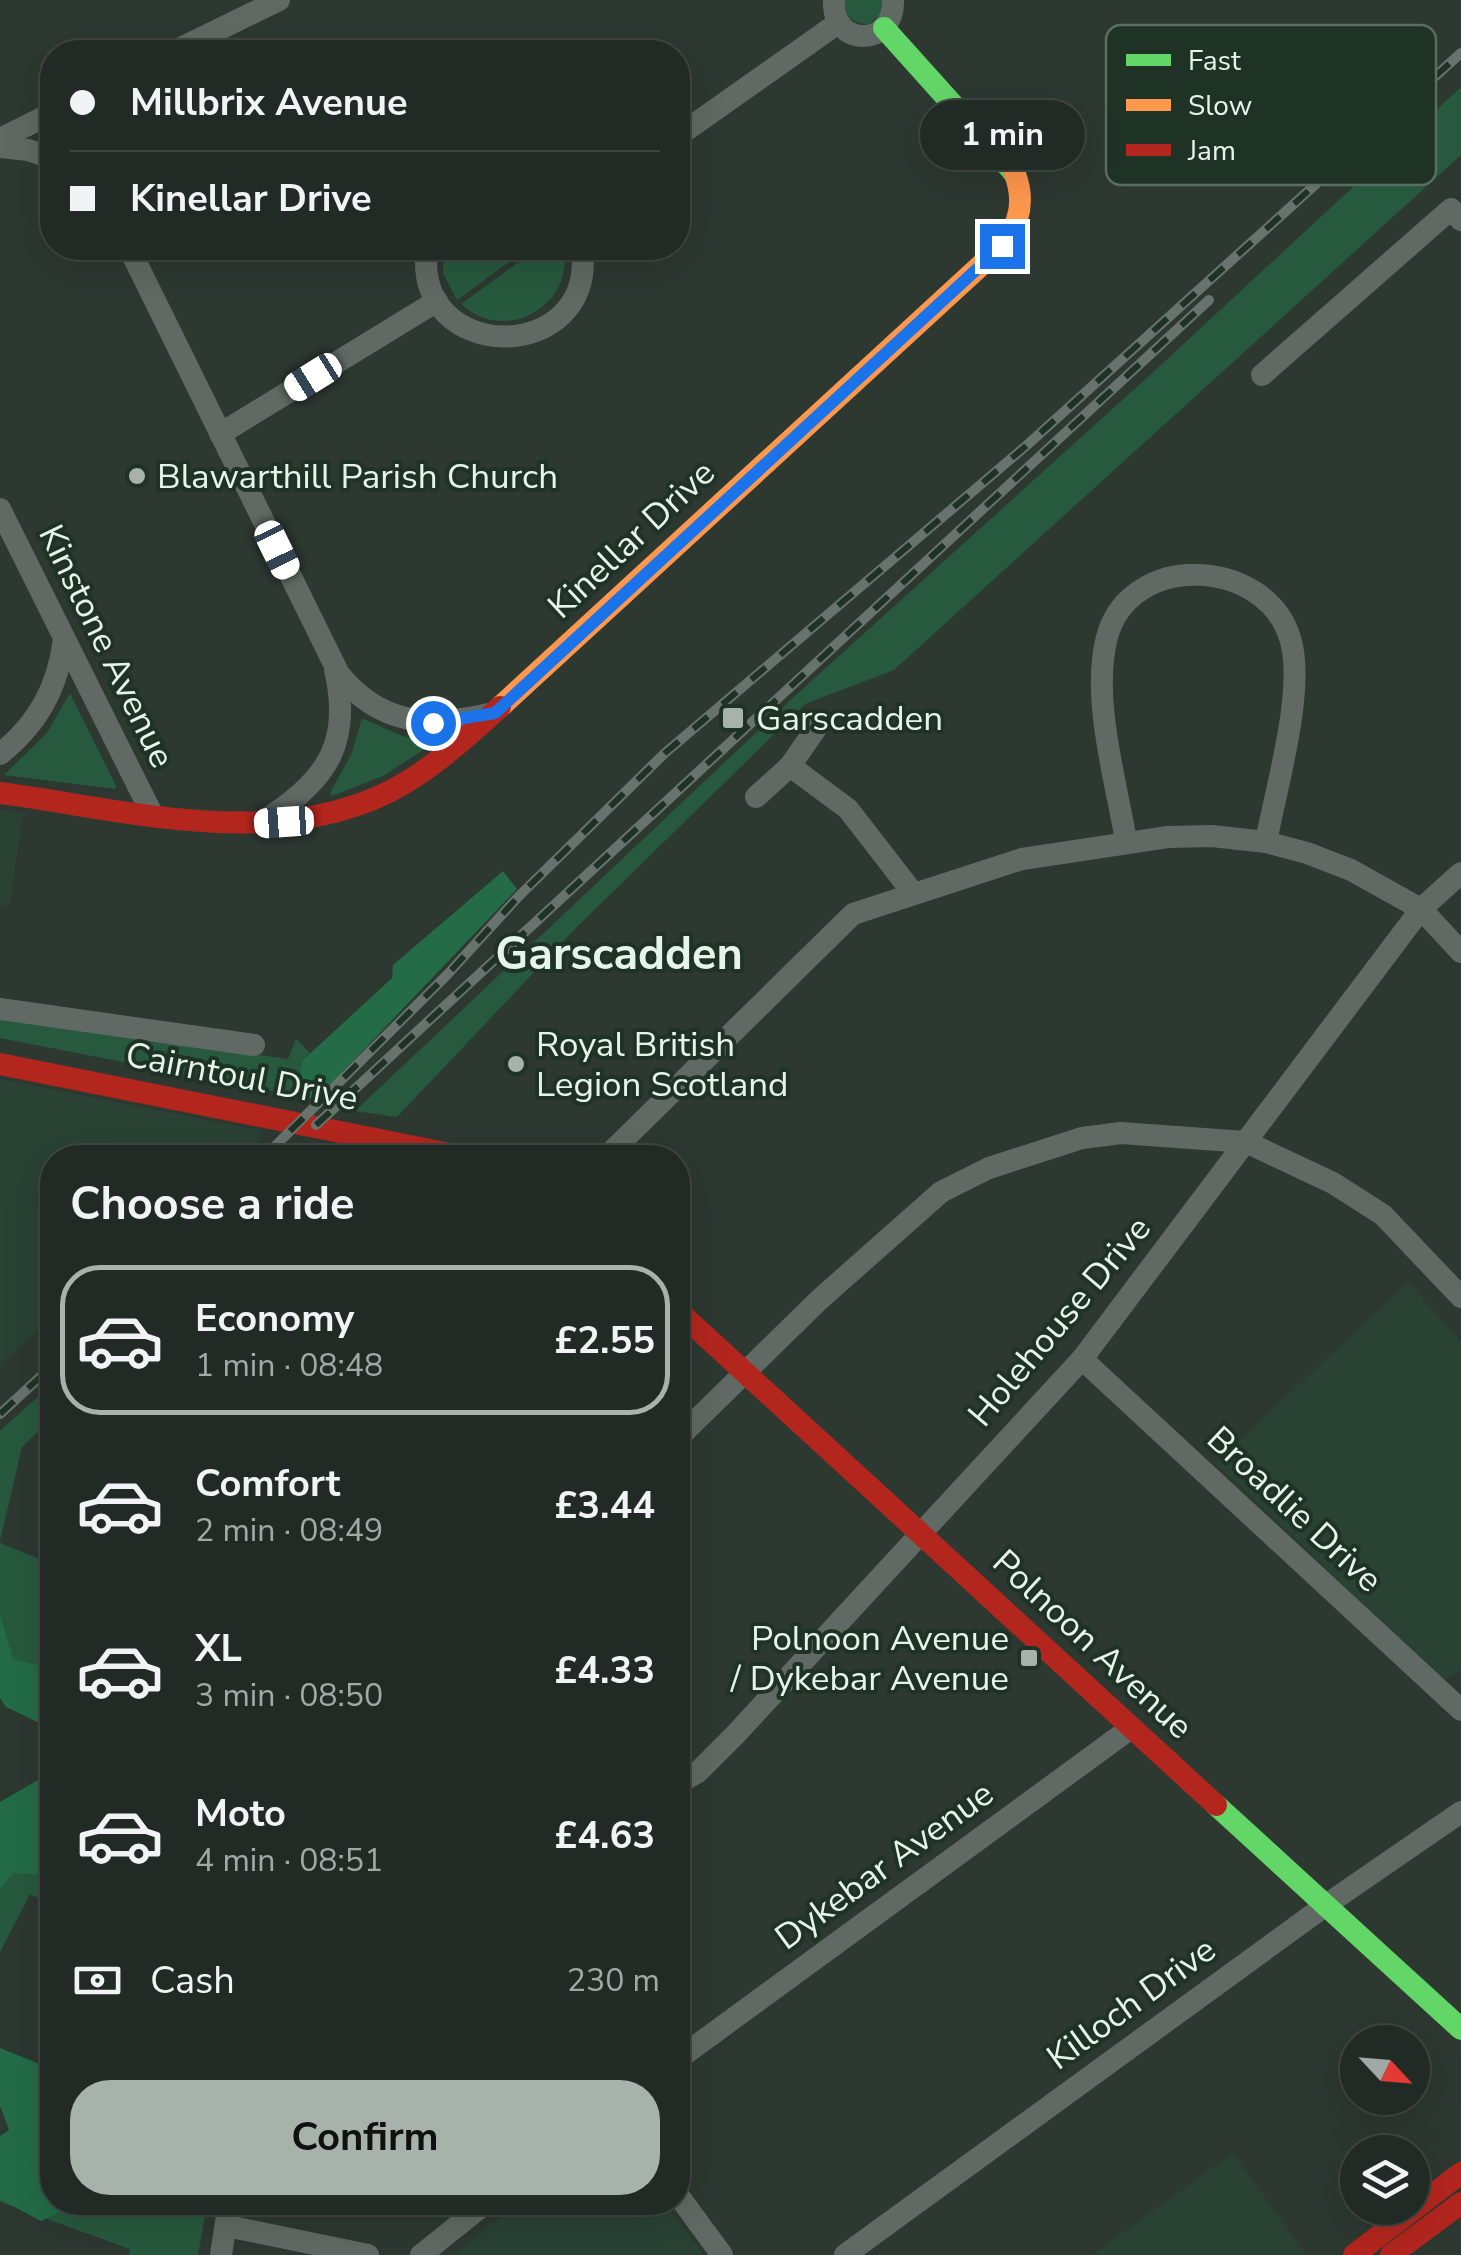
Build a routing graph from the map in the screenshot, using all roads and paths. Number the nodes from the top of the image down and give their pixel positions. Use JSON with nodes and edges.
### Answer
{"nodes":[{"id":1,"x":279,"y":0,"type":"edge"},
{"id":2,"x":894,"y":0,"type":"edge"},
{"id":3,"x":836,"y":11,"type":"edge"},
{"id":4,"x":884,"y":28,"type":"junction"},
{"id":5,"x":197,"y":40,"type":"edge"},
{"id":6,"x":40,"y":119,"type":"edge"},
{"id":7,"x":690,"y":127,"type":"edge"},
{"id":8,"x":0,"y":139,"type":"edge"},
{"id":9,"x":0,"y":147,"type":"edge"},
{"id":10,"x":40,"y":154,"type":"edge"},
{"id":11,"x":1461,"y":220,"type":"edge"},
{"id":12,"x":135,"y":260,"type":"edge"},
{"id":13,"x":428,"y":260,"type":"edge"},
{"id":14,"x":582,"y":260,"type":"edge"},
{"id":15,"x":437,"y":301,"type":"junction"},
{"id":16,"x":1262,"y":376,"type":"dead end"},
{"id":17,"x":220,"y":434,"type":"junction"},
{"id":18,"x":0,"y":509,"type":"edge"},
{"id":19,"x":64,"y":639,"type":"junction"},
{"id":20,"x":334,"y":667,"type":"junction"},
{"id":21,"x":495,"y":713,"type":"junction"},
{"id":22,"x":817,"y":726,"type":"dead end"},
{"id":23,"x":0,"y":754,"type":"edge"},
{"id":24,"x":790,"y":766,"type":"junction"},
{"id":25,"x":0,"y":793,"type":"edge"},
{"id":26,"x":756,"y":797,"type":"dead end"},
{"id":27,"x":152,"y":814,"type":"junction"},
{"id":28,"x":260,"y":823,"type":"junction"},
{"id":29,"x":1126,"y":842,"type":"junction"},
{"id":30,"x":1266,"y":842,"type":"junction"},
{"id":31,"x":1461,"y":873,"type":"edge"},
{"id":32,"x":914,"y":893,"type":"junction"},
{"id":33,"x":1421,"y":909,"type":"junction"},
{"id":34,"x":1461,"y":952,"type":"edge"},
{"id":35,"x":0,"y":1009,"type":"edge"},
{"id":36,"x":254,"y":1045,"type":"dead end"},
{"id":37,"x":0,"y":1064,"type":"edge"},
{"id":38,"x":1246,"y":1142,"type":"junction"},
{"id":39,"x":410,"y":1145,"type":"edge"},
{"id":40,"x":618,"y":1145,"type":"edge"},
{"id":41,"x":1461,"y":1297,"type":"edge"},
{"id":42,"x":690,"y":1322,"type":"edge"},
{"id":43,"x":1082,"y":1359,"type":"junction"},
{"id":44,"x":745,"y":1373,"type":"junction"},
{"id":45,"x":690,"y":1426,"type":"edge"},
{"id":46,"x":922,"y":1534,"type":"junction"},
{"id":47,"x":1461,"y":1710,"type":"edge"},
{"id":48,"x":1131,"y":1728,"type":"junction"},
{"id":49,"x":690,"y":1776,"type":"edge"},
{"id":50,"x":1461,"y":1812,"type":"edge"},
{"id":51,"x":1326,"y":1905,"type":"junction"},
{"id":52,"x":1461,"y":2029,"type":"edge"},
{"id":53,"x":690,"y":2050,"type":"edge"},
{"id":54,"x":1461,"y":2173,"type":"edge"},
{"id":55,"x":1461,"y":2203,"type":"edge"},
{"id":56,"x":690,"y":2211,"type":"edge"},
{"id":57,"x":228,"y":2215,"type":"edge"},
{"id":58,"x":231,"y":2215,"type":"edge"},
{"id":59,"x":470,"y":2215,"type":"edge"},
{"id":60,"x":221,"y":2255,"type":"edge"},
{"id":61,"x":368,"y":2255,"type":"edge"},
{"id":62,"x":421,"y":2255,"type":"edge"},
{"id":63,"x":722,"y":2255,"type":"edge"},
{"id":64,"x":845,"y":2255,"type":"edge"},
{"id":65,"x":1354,"y":2255,"type":"edge"},
{"id":66,"x":1391,"y":2255,"type":"edge"}],
"edges":[{"from":1,"to":5,"type":"street"},
{"from":2,"to":4,"type":"street"},
{"from":3,"to":4,"type":"street"},
{"from":3,"to":7,"type":"street"},
{"from":4,"to":21,"type":"street","name":"Kinellar Drive"},
{"from":6,"to":8,"type":"street"},
{"from":9,"to":10,"type":"street"},
{"from":11,"to":16,"type":"street"},
{"from":12,"to":17,"type":"street"},
{"from":13,"to":15,"type":"street"},
{"from":14,"to":15,"type":"street"},
{"from":15,"to":17,"type":"street"},
{"from":17,"to":20,"type":"street"},
{"from":18,"to":19,"type":"street","name":"Kinstone Avenue"},
{"from":19,"to":23,"type":"street"},
{"from":19,"to":27,"type":"street","name":"Kinstone Avenue"},
{"from":20,"to":21,"type":"street"},
{"from":20,"to":28,"type":"street"},
{"from":21,"to":28,"type":"street","name":"Kinellar Drive"},
{"from":22,"to":24,"type":"street"},
{"from":24,"to":26,"type":"street"},
{"from":24,"to":32,"type":"street"},
{"from":25,"to":27,"type":"street","name":"Kinellar Drive"},
{"from":27,"to":28,"type":"street","name":"Kinellar Drive"},
{"from":29,"to":30,"type":"street"},
{"from":29,"to":30,"type":"street"},
{"from":29,"to":32,"type":"street"},
{"from":30,"to":33,"type":"street"},
{"from":31,"to":33,"type":"street","name":"Holehouse Drive"},
{"from":32,"to":40,"type":"street"},
{"from":33,"to":34,"type":"street"},
{"from":33,"to":38,"type":"street","name":"Holehouse Drive"},
{"from":35,"to":36,"type":"street"},
{"from":37,"to":39,"type":"street","name":"Cairntoul Drive"},
{"from":38,"to":41,"type":"street"},
{"from":38,"to":43,"type":"street","name":"Holehouse Drive"},
{"from":38,"to":44,"type":"street"},
{"from":42,"to":44,"type":"street","name":"Polnoon Avenue"},
{"from":43,"to":46,"type":"street","name":"Holehouse Drive"},
{"from":43,"to":47,"type":"street","name":"Broadlie Drive"},
{"from":44,"to":45,"type":"street"},
{"from":44,"to":46,"type":"street","name":"Polnoon Avenue"},
{"from":46,"to":48,"type":"street","name":"Polnoon Avenue"},
{"from":46,"to":49,"type":"street","name":"Holehouse Drive"},
{"from":48,"to":51,"type":"street","name":"Polnoon Avenue"},
{"from":48,"to":53,"type":"street","name":"Dykebar Avenue"},
{"from":50,"to":51,"type":"street","name":"Killoch Drive"},
{"from":51,"to":52,"type":"street","name":"Polnoon Avenue"},
{"from":51,"to":64,"type":"street","name":"Killoch Drive"},
{"from":54,"to":65,"type":"street"},
{"from":55,"to":66,"type":"street"},
{"from":56,"to":63,"type":"street"},
{"from":57,"to":60,"type":"street"},
{"from":58,"to":61,"type":"street"},
{"from":59,"to":62,"type":"street"}]}
